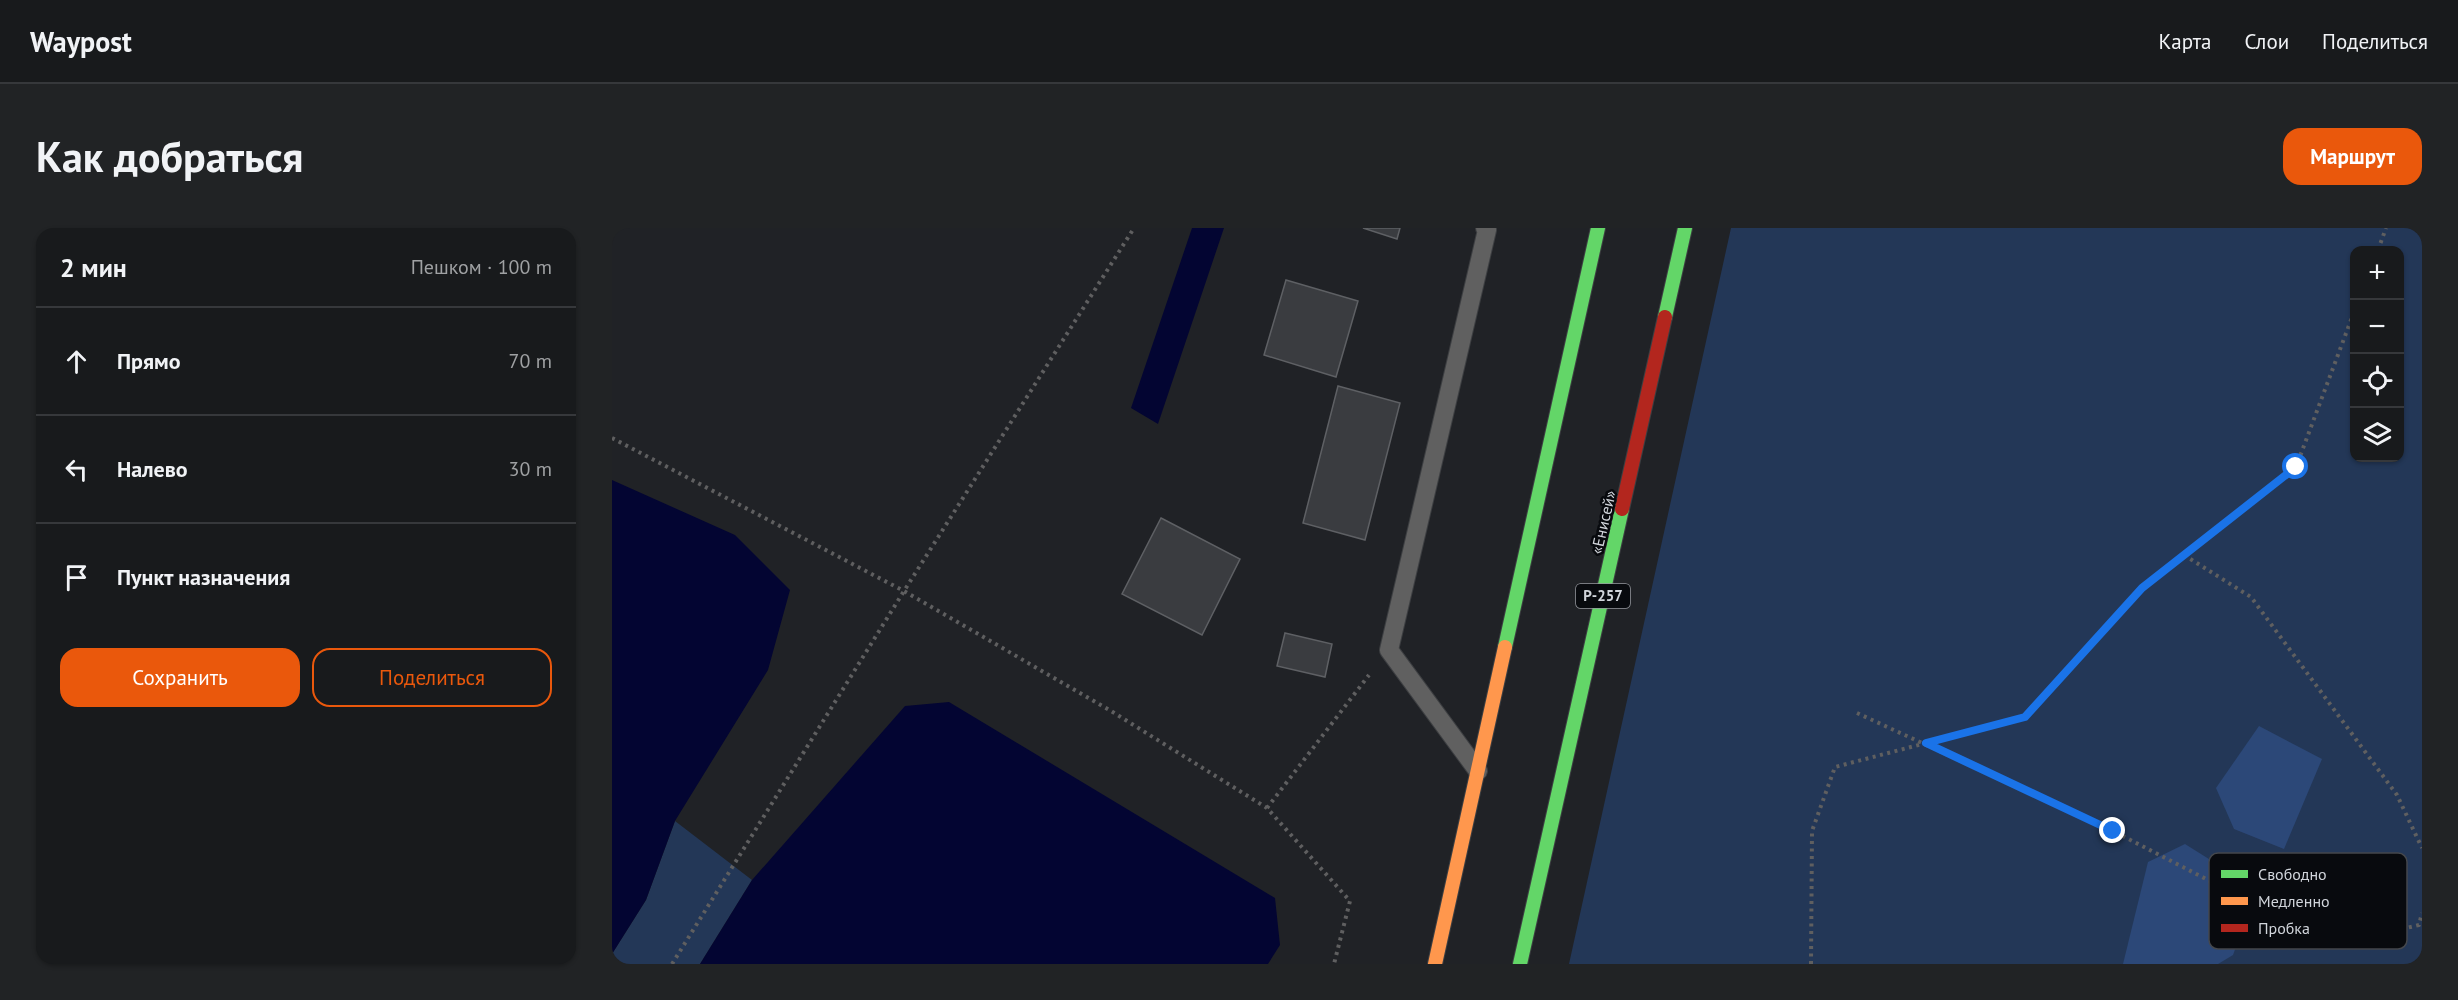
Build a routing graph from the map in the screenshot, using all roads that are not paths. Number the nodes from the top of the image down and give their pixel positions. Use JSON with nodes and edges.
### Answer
{"nodes":[{"id":1,"x":1485,"y":228,"type":"edge"},
{"id":2,"x":1598,"y":228,"type":"edge"},
{"id":3,"x":1685,"y":228,"type":"edge"},
{"id":4,"x":1478,"y":771,"type":"junction"},
{"id":5,"x":1435,"y":964,"type":"edge"},
{"id":6,"x":1520,"y":964,"type":"edge"}],
"edges":[{"from":1,"to":4,"type":"lane"},
{"from":2,"to":4,"type":"highway"},
{"from":3,"to":6,"type":"highway","name":"«Енисей»","number":"Р-257"},
{"from":4,"to":5,"type":"highway"}]}
